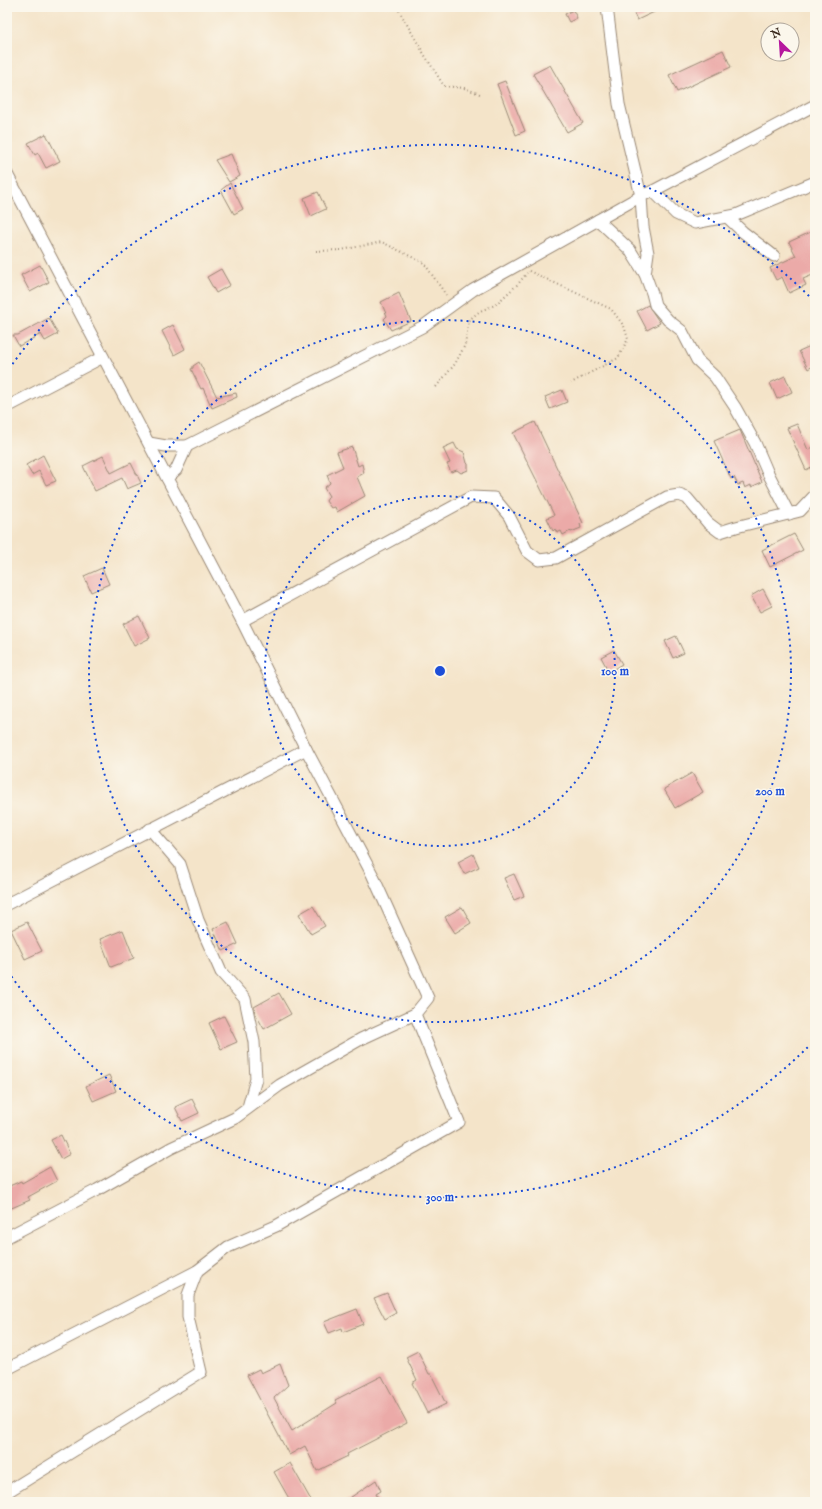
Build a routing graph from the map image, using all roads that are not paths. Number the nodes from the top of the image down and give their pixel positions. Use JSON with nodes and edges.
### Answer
{"nodes":[{"id":1,"x":607,"y":7,"type":"edge"},
{"id":2,"x":815,"y":105,"type":"edge"},
{"id":3,"x":7,"y":174,"type":"edge"},
{"id":4,"x":815,"y":182,"type":"edge"},
{"id":5,"x":652,"y":191,"type":"junction"},
{"id":6,"x":641,"y":196,"type":"junction"},
{"id":7,"x":727,"y":217,"type":"junction"},
{"id":8,"x":598,"y":220,"type":"junction"},
{"id":9,"x":774,"y":256,"type":"dead end"},
{"id":10,"x":645,"y":274,"type":"junction"},
{"id":11,"x":104,"y":357,"type":"junction"},
{"id":12,"x":7,"y":407,"type":"edge"},
{"id":13,"x":149,"y":443,"type":"junction"},
{"id":14,"x":187,"y":446,"type":"junction"},
{"id":15,"x":167,"y":478,"type":"junction"},
{"id":16,"x":815,"y":495,"type":"edge"},
{"id":17,"x":789,"y":514,"type":"junction"},
{"id":18,"x":242,"y":621,"type":"junction"},
{"id":19,"x":306,"y":749,"type":"junction"},
{"id":20,"x":150,"y":829,"type":"junction"},
{"id":21,"x":7,"y":904,"type":"edge"},
{"id":22,"x":415,"y":1014,"type":"junction"},
{"id":23,"x":248,"y":1108,"type":"junction"},
{"id":24,"x":7,"y":1237,"type":"edge"},
{"id":25,"x":197,"y":1271,"type":"junction"},
{"id":26,"x":7,"y":1369,"type":"edge"},
{"id":27,"x":7,"y":1492,"type":"edge"}],
"edges":[{"from":1,"to":6,"type":"street"},
{"from":2,"to":5,"type":"street"},
{"from":3,"to":11,"type":"street"},
{"from":4,"to":7,"type":"street"},
{"from":5,"to":6,"type":"street"},
{"from":5,"to":7,"type":"street"},
{"from":6,"to":8,"type":"street"},
{"from":6,"to":10,"type":"street"},
{"from":7,"to":9,"type":"street"},
{"from":8,"to":10,"type":"street"},
{"from":8,"to":14,"type":"street"},
{"from":10,"to":17,"type":"street"},
{"from":11,"to":12,"type":"street"},
{"from":11,"to":13,"type":"street"},
{"from":13,"to":14,"type":"street"},
{"from":13,"to":15,"type":"street"},
{"from":14,"to":15,"type":"street"},
{"from":15,"to":18,"type":"street"},
{"from":16,"to":17,"type":"street"},
{"from":17,"to":18,"type":"street"},
{"from":18,"to":19,"type":"street"},
{"from":19,"to":20,"type":"street"},
{"from":19,"to":22,"type":"street"},
{"from":20,"to":21,"type":"street"},
{"from":20,"to":23,"type":"street"},
{"from":22,"to":23,"type":"street"},
{"from":22,"to":25,"type":"street"},
{"from":23,"to":24,"type":"street"},
{"from":25,"to":26,"type":"street"},
{"from":25,"to":27,"type":"street"}]}
